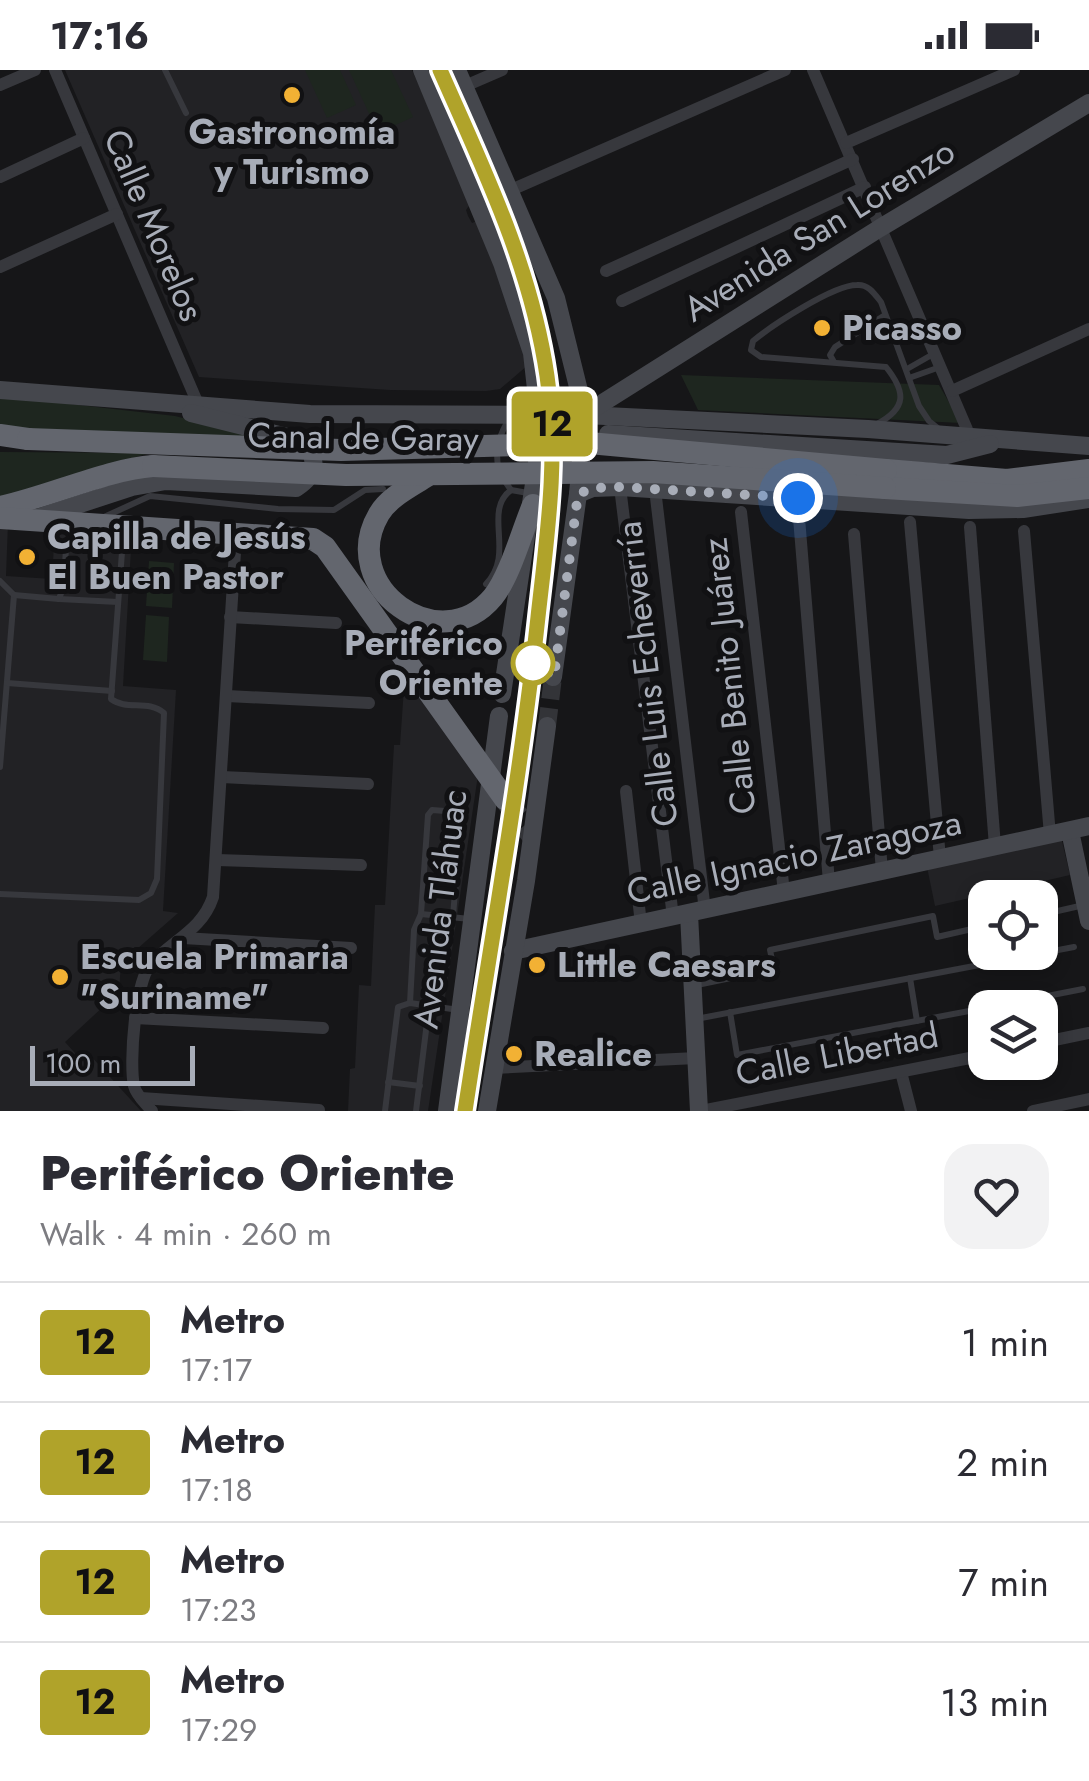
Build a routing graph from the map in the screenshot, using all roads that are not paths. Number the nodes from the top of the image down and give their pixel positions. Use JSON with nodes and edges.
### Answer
{"nodes":[{"id":1,"x":35,"y":70,"type":"edge"},
{"id":2,"x":55,"y":70,"type":"edge"},
{"id":3,"x":165,"y":70,"type":"edge"},
{"id":4,"x":422,"y":70,"type":"edge"},
{"id":5,"x":502,"y":70,"type":"edge"},
{"id":6,"x":785,"y":70,"type":"edge"},
{"id":7,"x":812,"y":70,"type":"edge"},
{"id":8,"x":1014,"y":70,"type":"edge"},
{"id":9,"x":461,"y":78,"type":"edge"},
{"id":10,"x":0,"y":85,"type":"edge"},
{"id":11,"x":1089,"y":102,"type":"edge"},
{"id":12,"x":186,"y":113,"type":"dead end"},
{"id":13,"x":84,"y":138,"type":"junction"},
{"id":14,"x":846,"y":143,"type":"junction"},
{"id":15,"x":853,"y":159,"type":"junction"},
{"id":16,"x":0,"y":176,"type":"edge"},
{"id":17,"x":865,"y":187,"type":"junction"},
{"id":18,"x":511,"y":190,"type":"junction"},
{"id":19,"x":116,"y":214,"type":"junction"},
{"id":20,"x":880,"y":228,"type":"junction"},
{"id":21,"x":0,"y":268,"type":"edge"},
{"id":22,"x":606,"y":272,"type":"dead end"},
{"id":23,"x":622,"y":302,"type":"dead end"},
{"id":24,"x":886,"y":315,"type":"junction"},
{"id":25,"x":1089,"y":329,"type":"edge"},
{"id":26,"x":938,"y":359,"type":"junction"},
{"id":27,"x":834,"y":362,"type":"junction"},
{"id":28,"x":908,"y":374,"type":"junction"},
{"id":29,"x":0,"y":390,"type":"edge"},
{"id":30,"x":952,"y":392,"type":"junction"},
{"id":31,"x":134,"y":398,"type":"junction"},
{"id":32,"x":198,"y":404,"type":"junction"},
{"id":33,"x":510,"y":416,"type":"junction"},
{"id":34,"x":540,"y":416,"type":"junction"},
{"id":35,"x":585,"y":424,"type":"junction"},
{"id":36,"x":868,"y":429,"type":"junction"},
{"id":37,"x":0,"y":435,"type":"edge"},
{"id":38,"x":948,"y":436,"type":"junction"},
{"id":39,"x":674,"y":438,"type":"junction"},
{"id":40,"x":972,"y":443,"type":"junction"},
{"id":41,"x":1089,"y":446,"type":"edge"},
{"id":42,"x":537,"y":464,"type":"junction"},
{"id":43,"x":1089,"y":470,"type":"edge"},
{"id":44,"x":427,"y":476,"type":"junction"},
{"id":45,"x":886,"y":479,"type":"junction"},
{"id":46,"x":620,"y":487,"type":"junction"},
{"id":47,"x":1089,"y":488,"type":"edge"},
{"id":48,"x":383,"y":489,"type":"dead end"},
{"id":49,"x":661,"y":489,"type":"junction"},
{"id":50,"x":511,"y":490,"type":"junction"},
{"id":51,"x":578,"y":494,"type":"junction"},
{"id":52,"x":533,"y":499,"type":"junction"},
{"id":53,"x":1089,"y":499,"type":"edge"},
{"id":54,"x":0,"y":507,"type":"edge"},
{"id":55,"x":741,"y":512,"type":"dead end"},
{"id":56,"x":0,"y":518,"type":"edge"},
{"id":57,"x":799,"y":518,"type":"dead end"},
{"id":58,"x":27,"y":521,"type":"junction"},
{"id":59,"x":910,"y":522,"type":"dead end"},
{"id":60,"x":84,"y":526,"type":"junction"},
{"id":61,"x":970,"y":528,"type":"dead end"},
{"id":62,"x":1024,"y":531,"type":"dead end"},
{"id":63,"x":854,"y":534,"type":"dead end"},
{"id":64,"x":236,"y":536,"type":"junction"},
{"id":65,"x":0,"y":580,"type":"edge"},
{"id":66,"x":486,"y":584,"type":"dead end"},
{"id":67,"x":14,"y":595,"type":"junction"},
{"id":68,"x":59,"y":599,"type":"junction"},
{"id":69,"x":118,"y":602,"type":"junction"},
{"id":70,"x":230,"y":617,"type":"junction"},
{"id":71,"x":336,"y":623,"type":"dead end"},
{"id":72,"x":554,"y":677,"type":"tunnel mouth"},
{"id":73,"x":7,"y":684,"type":"junction"},
{"id":74,"x":112,"y":690,"type":"junction"},
{"id":75,"x":502,"y":694,"type":"dead end"},
{"id":76,"x":228,"y":696,"type":"junction"},
{"id":77,"x":369,"y":703,"type":"dead end"},
{"id":78,"x":499,"y":716,"type":"dead end"},
{"id":79,"x":547,"y":726,"type":"tunnel mouth"},
{"id":80,"x":0,"y":767,"type":"edge"},
{"id":81,"x":222,"y":777,"type":"junction"},
{"id":82,"x":489,"y":778,"type":"junction"},
{"id":83,"x":368,"y":784,"type":"dead end"},
{"id":84,"x":626,"y":791,"type":"dead end"},
{"id":85,"x":505,"y":799,"type":"tunnel mouth"},
{"id":86,"x":1089,"y":826,"type":"edge"},
{"id":87,"x":1070,"y":831,"type":"junction"},
{"id":88,"x":1050,"y":834,"type":"junction"},
{"id":89,"x":995,"y":846,"type":"junction"},
{"id":90,"x":940,"y":858,"type":"junction"},
{"id":91,"x":217,"y":860,"type":"junction"},
{"id":92,"x":361,"y":865,"type":"dead end"},
{"id":93,"x":882,"y":871,"type":"junction"},
{"id":94,"x":829,"y":882,"type":"junction"},
{"id":95,"x":784,"y":892,"type":"junction"},
{"id":96,"x":0,"y":894,"type":"edge"},
{"id":97,"x":1087,"y":913,"type":"edge"},
{"id":98,"x":422,"y":914,"type":"junction"},
{"id":99,"x":689,"y":914,"type":"junction"},
{"id":100,"x":1058,"y":914,"type":"edge"},
{"id":101,"x":462,"y":918,"type":"junction"},
{"id":102,"x":641,"y":924,"type":"junction"},
{"id":103,"x":968,"y":930,"type":"edge"},
{"id":104,"x":182,"y":938,"type":"junction"},
{"id":105,"x":1074,"y":947,"type":"dead end"},
{"id":106,"x":351,"y":948,"type":"dead end"},
{"id":107,"x":513,"y":951,"type":"junction"},
{"id":108,"x":910,"y":978,"type":"junction"},
{"id":109,"x":693,"y":986,"type":"junction"},
{"id":110,"x":1083,"y":989,"type":"dead end"},
{"id":111,"x":1058,"y":994,"type":"edge"},
{"id":112,"x":410,"y":1004,"type":"junction"},
{"id":113,"x":430,"y":1006,"type":"junction"},
{"id":114,"x":460,"y":1010,"type":"junction"},
{"id":115,"x":968,"y":1011,"type":"edge"},
{"id":116,"x":730,"y":1012,"type":"junction"},
{"id":117,"x":135,"y":1018,"type":"junction"},
{"id":118,"x":694,"y":1019,"type":"junction"},
{"id":119,"x":917,"y":1020,"type":"junction"},
{"id":120,"x":323,"y":1028,"type":"dead end"},
{"id":121,"x":1089,"y":1032,"type":"edge"},
{"id":122,"x":1058,"y":1039,"type":"edge"},
{"id":123,"x":696,"y":1058,"type":"junction"},
{"id":124,"x":968,"y":1058,"type":"edge"},
{"id":125,"x":494,"y":1068,"type":"junction"},
{"id":126,"x":902,"y":1072,"type":"junction"},
{"id":127,"x":388,"y":1082,"type":"junction"},
{"id":128,"x":420,"y":1086,"type":"junction"},
{"id":129,"x":141,"y":1098,"type":"junction"},
{"id":130,"x":1089,"y":1098,"type":"edge"},
{"id":131,"x":319,"y":1110,"type":"edge"},
{"id":132,"x":152,"y":1111,"type":"edge"},
{"id":133,"x":385,"y":1111,"type":"edge"},
{"id":134,"x":416,"y":1111,"type":"edge"},
{"id":135,"x":447,"y":1111,"type":"edge"},
{"id":136,"x":488,"y":1111,"type":"edge"},
{"id":137,"x":700,"y":1111,"type":"edge"},
{"id":138,"x":911,"y":1111,"type":"edge"},
{"id":139,"x":1033,"y":1111,"type":"edge"}],
"edges":[{"from":1,"to":10,"type":"street"},
{"from":2,"to":13,"type":"street","name":"Calle Morelos"},
{"from":3,"to":12,"type":"lane"},
{"from":4,"to":34,"type":"main road"},
{"from":5,"to":9,"type":"street"},
{"from":6,"to":18,"type":"street"},
{"from":7,"to":14,"type":"street"},
{"from":8,"to":14,"type":"street"},
{"from":9,"to":18,"type":"main road"},
{"from":11,"to":20,"type":"main road","name":"Avenida San Lorenzo"},
{"from":13,"to":16,"type":"street"},
{"from":13,"to":19,"type":"street","name":"Calle Morelos"},
{"from":14,"to":15,"type":"street"},
{"from":15,"to":17,"type":"street"},
{"from":15,"to":22,"type":"street"},
{"from":17,"to":20,"type":"street"},
{"from":17,"to":23,"type":"street"},
{"from":18,"to":35,"type":"main road"},
{"from":19,"to":21,"type":"street"},
{"from":19,"to":32,"type":"street","name":"Calle Morelos"},
{"from":20,"to":26,"type":"street"},
{"from":20,"to":35,"type":"main road","name":"Avenida San Lorenzo"},
{"from":24,"to":27,"type":"lane"},
{"from":24,"to":27,"type":"lane"},
{"from":24,"to":28,"type":"lane"},
{"from":25,"to":30,"type":"street"},
{"from":26,"to":28,"type":"lane"},
{"from":26,"to":28,"type":"lane"},
{"from":26,"to":30,"type":"street"},
{"from":27,"to":36,"type":"lane"},
{"from":28,"to":38,"type":"lane"},
{"from":29,"to":31,"type":"main road","name":"Canal de Garay"},
{"from":30,"to":40,"type":"street"},
{"from":31,"to":32,"type":"main road","name":"Canal de Garay"},
{"from":31,"to":58,"type":"main road"},
{"from":32,"to":33,"type":"main road","name":"Canal de Garay"},
{"from":33,"to":34,"type":"main road","name":"Canal de Garay"},
{"from":33,"to":50,"type":"lane"},
{"from":34,"to":35,"type":"main road","name":"Canal de Garay"},
{"from":34,"to":42,"type":"main road"},
{"from":35,"to":36,"type":"main road","name":"Canal de Garay"},
{"from":35,"to":39,"type":"main road"},
{"from":35,"to":42,"type":"main road","name":"Avenida San Lorenzo"},
{"from":35,"to":51,"type":"main road"},
{"from":36,"to":38,"type":"main road","name":"Canal de Garay"},
{"from":37,"to":45,"type":"highway","name":"Canal de Garay","bridge":true},
{"from":38,"to":40,"type":"main road","name":"Canal de Garay"},
{"from":39,"to":40,"type":"main road"},
{"from":39,"to":49,"type":"main road"},
{"from":40,"to":41,"type":"main road","name":"Canal de Garay"},
{"from":42,"to":52,"type":"main road"},
{"from":43,"to":45,"type":"highway","name":"Canal de Garay"},
{"from":44,"to":45,"type":"highway","name":"Canal de Garay","bridge":true},
{"from":44,"to":52,"type":"highway"},
{"from":44,"to":54,"type":"highway","name":"Canal de Garay","bridge":true},
{"from":45,"to":47,"type":"highway","name":"Canal de Garay"},
{"from":46,"to":49,"type":"main road"},
{"from":46,"to":51,"type":"main road"},
{"from":46,"to":99,"type":"street"},
{"from":48,"to":60,"type":"lane"},
{"from":49,"to":53,"type":"main road"},
{"from":49,"to":99,"type":"street","name":"Calle Luis Echeverría"},
{"from":50,"to":52,"type":"lane"},
{"from":50,"to":66,"type":"lane"},
{"from":51,"to":72,"type":"main road"},
{"from":52,"to":75,"type":"main road"},
{"from":55,"to":95,"type":"street","name":"Calle Benito Juárez"},
{"from":56,"to":58,"type":"highway"},
{"from":57,"to":94,"type":"street"},
{"from":58,"to":60,"type":"highway"},
{"from":59,"to":90,"type":"street"},
{"from":60,"to":64,"type":"highway"},
{"from":61,"to":89,"type":"street"},
{"from":62,"to":88,"type":"street"},
{"from":63,"to":93,"type":"street"},
{"from":64,"to":70,"type":"street"},
{"from":64,"to":82,"type":"highway"},
{"from":65,"to":67,"type":"lane"},
{"from":67,"to":68,"type":"lane"},
{"from":67,"to":73,"type":"lane"},
{"from":68,"to":69,"type":"lane"},
{"from":68,"to":69,"type":"lane"},
{"from":69,"to":74,"type":"lane"},
{"from":70,"to":71,"type":"street"},
{"from":70,"to":76,"type":"street"},
{"from":73,"to":74,"type":"lane"},
{"from":73,"to":80,"type":"lane"},
{"from":74,"to":96,"type":"lane"},
{"from":76,"to":77,"type":"street"},
{"from":76,"to":81,"type":"street"},
{"from":78,"to":82,"type":"main road","name":"Avenida Tláhuac"},
{"from":79,"to":107,"type":"main road"},
{"from":81,"to":83,"type":"street"},
{"from":81,"to":91,"type":"street"},
{"from":82,"to":85,"type":"highway"},
{"from":82,"to":101,"type":"main road","name":"Avenida Tláhuac"},
{"from":84,"to":102,"type":"street"},
{"from":86,"to":87,"type":"main road","name":"Calle Ignacio Zaragoza"},
{"from":87,"to":88,"type":"main road","name":"Calle Ignacio Zaragoza"},
{"from":87,"to":97,"type":"main road"},
{"from":88,"to":89,"type":"main road","name":"Calle Ignacio Zaragoza"},
{"from":89,"to":90,"type":"main road","name":"Calle Ignacio Zaragoza"},
{"from":90,"to":93,"type":"main road","name":"Calle Ignacio Zaragoza"},
{"from":91,"to":92,"type":"street"},
{"from":91,"to":104,"type":"street"},
{"from":93,"to":94,"type":"main road","name":"Calle Ignacio Zaragoza"},
{"from":94,"to":95,"type":"main road","name":"Calle Ignacio Zaragoza"},
{"from":95,"to":99,"type":"main road","name":"Calle Ignacio Zaragoza"},
{"from":97,"to":100,"type":"lane"},
{"from":98,"to":101,"type":"lane"},
{"from":98,"to":101,"type":"lane"},
{"from":98,"to":112,"type":"lane"},
{"from":99,"to":102,"type":"main road","name":"Calle Ignacio Zaragoza"},
{"from":99,"to":109,"type":"main road"},
{"from":101,"to":114,"type":"main road","name":"Avenida Tláhuac"},
{"from":102,"to":107,"type":"main road","name":"Calle Ignacio Zaragoza"},
{"from":103,"to":109,"type":"lane"},
{"from":104,"to":106,"type":"street"},
{"from":104,"to":117,"type":"street"},
{"from":105,"to":108,"type":"lane"},
{"from":107,"to":125,"type":"main road"},
{"from":108,"to":116,"type":"lane"},
{"from":108,"to":119,"type":"lane"},
{"from":109,"to":118,"type":"main road"},
{"from":110,"to":111,"type":"lane"},
{"from":112,"to":113,"type":"lane"},
{"from":112,"to":127,"type":"lane"},
{"from":113,"to":114,"type":"lane"},
{"from":113,"to":128,"type":"lane"},
{"from":114,"to":135,"type":"main road","name":"Avenida Tláhuac"},
{"from":115,"to":119,"type":"lane"},
{"from":116,"to":118,"type":"lane"},
{"from":116,"to":119,"type":"lane"},
{"from":117,"to":120,"type":"street"},
{"from":117,"to":129,"type":"street"},
{"from":118,"to":123,"type":"main road"},
{"from":121,"to":122,"type":"street"},
{"from":123,"to":125,"type":"street"},
{"from":123,"to":137,"type":"main road"},
{"from":124,"to":126,"type":"street","name":"Calle Libertad"},
{"from":125,"to":136,"type":"main road"},
{"from":126,"to":137,"type":"street","name":"Calle Libertad"},
{"from":126,"to":138,"type":"street"},
{"from":127,"to":128,"type":"lane"},
{"from":127,"to":133,"type":"lane"},
{"from":128,"to":134,"type":"lane"},
{"from":129,"to":131,"type":"street"},
{"from":129,"to":132,"type":"street"},
{"from":130,"to":139,"type":"street"}]}
